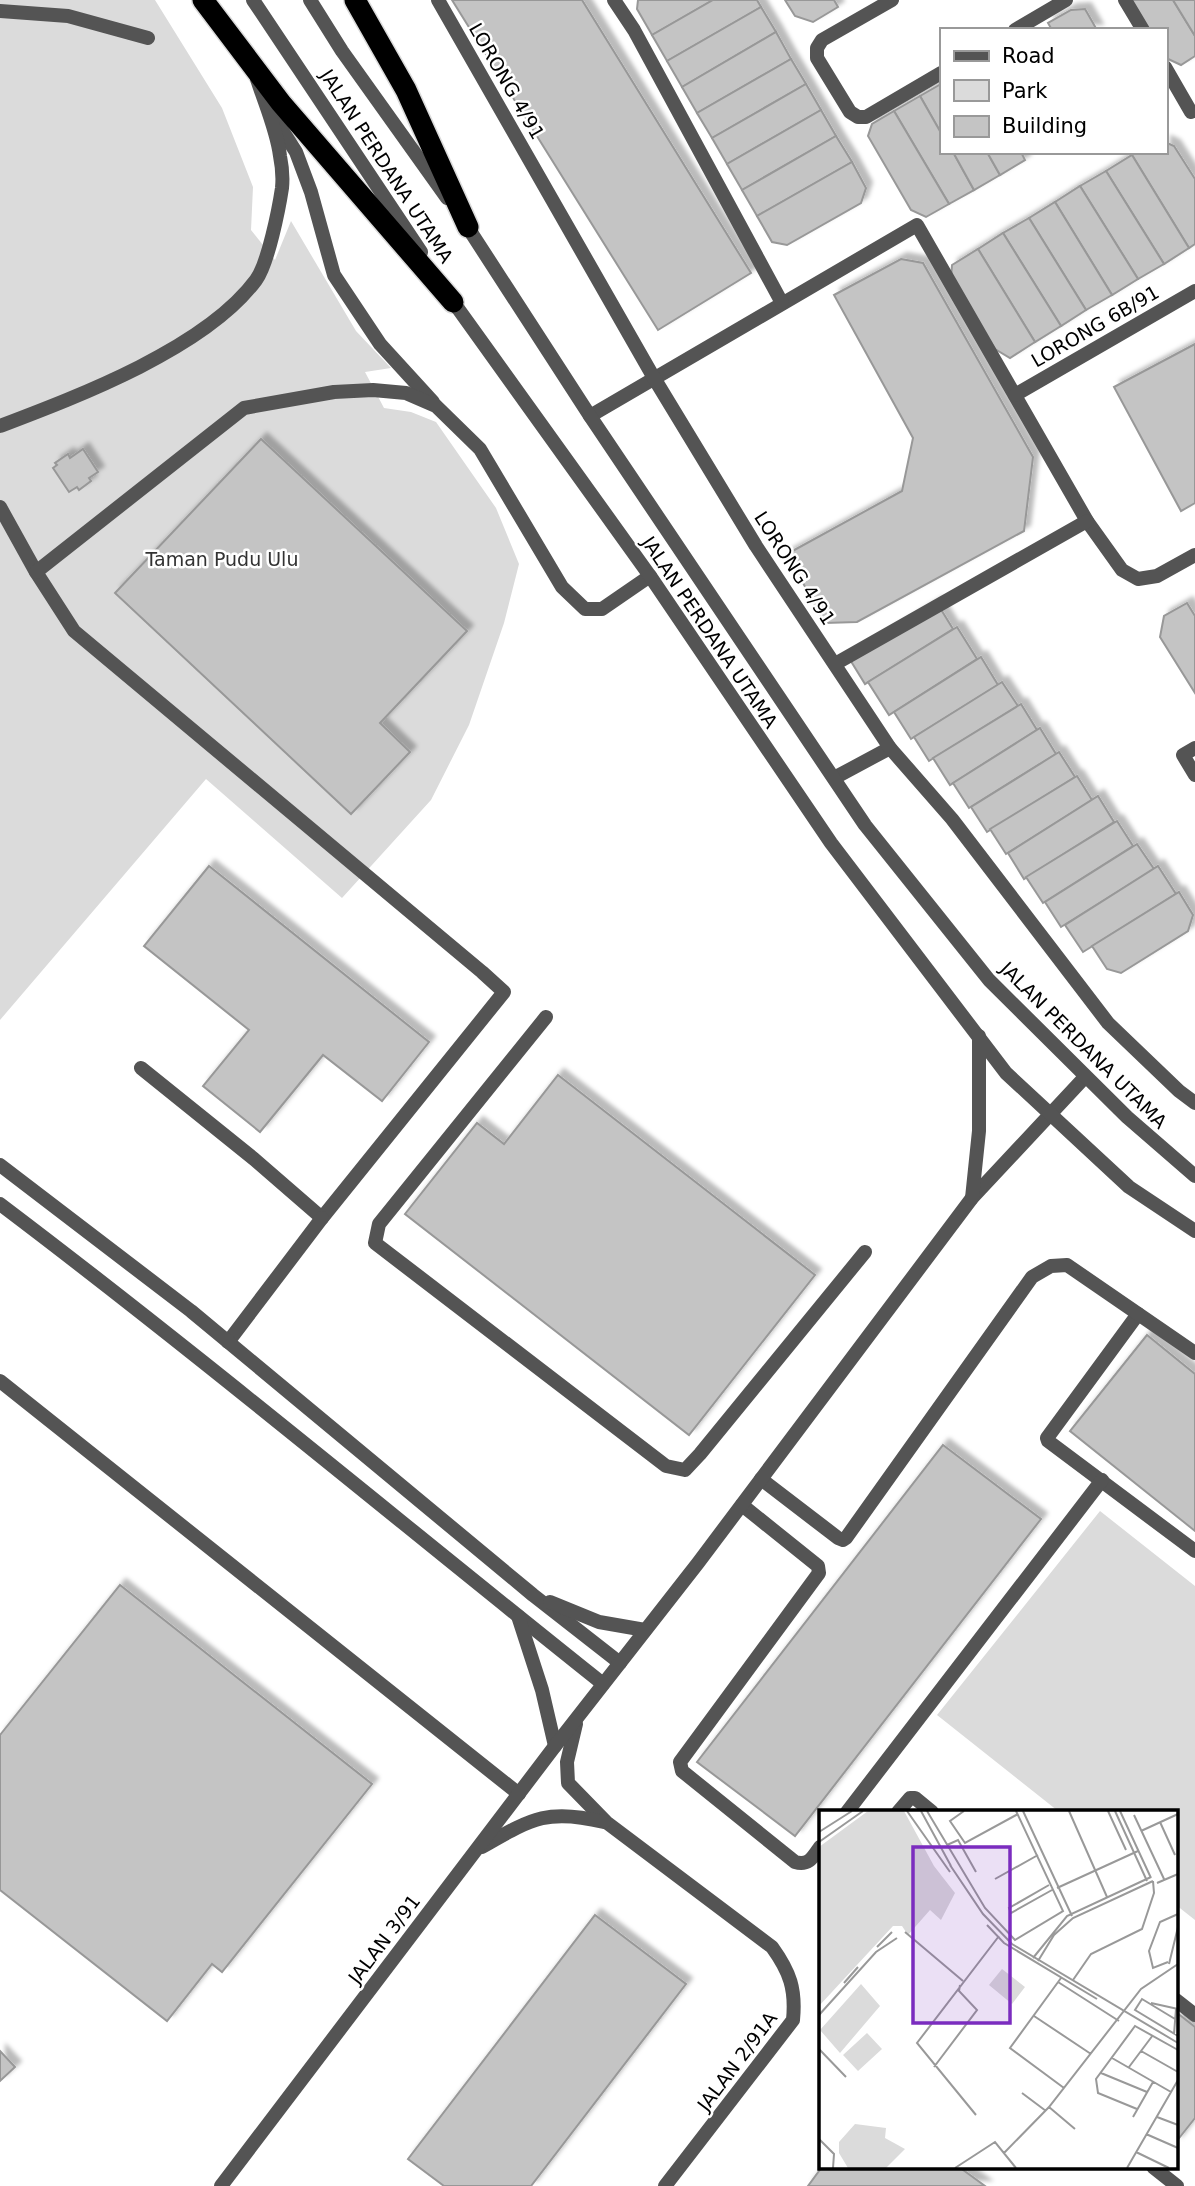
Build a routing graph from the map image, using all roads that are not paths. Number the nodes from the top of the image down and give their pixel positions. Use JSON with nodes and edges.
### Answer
{"nodes":[{"id":1,"x":203,"y":0,"type":"edge"},
{"id":2,"x":253,"y":0,"type":"edge"},
{"id":3,"x":310,"y":0,"type":"edge"},
{"id":4,"x":355,"y":0,"type":"edge"},
{"id":5,"x":438,"y":0,"type":"edge"},
{"id":6,"x":614,"y":0,"type":"edge"},
{"id":7,"x":892,"y":0,"type":"edge"},
{"id":8,"x":1066,"y":0,"type":"edge"},
{"id":9,"x":1125,"y":0,"type":"edge"},
{"id":10,"x":0,"y":11,"type":"edge"},
{"id":11,"x":1018,"y":28,"type":"edge"},
{"id":12,"x":1142,"y":28,"type":"edge"},
{"id":13,"x":148,"y":38,"type":"dead end"},
{"id":14,"x":254,"y":66,"type":"junction"},
{"id":15,"x":1167,"y":70,"type":"edge"},
{"id":16,"x":940,"y":74,"type":"edge"},
{"id":17,"x":264,"y":103,"type":"junction"},
{"id":18,"x":1193,"y":115,"type":"edge"},
{"id":19,"x":468,"y":227,"type":"junction"},
{"id":20,"x":1195,"y":291,"type":"edge"},
{"id":21,"x":453,"y":303,"type":"junction"},
{"id":22,"x":782,"y":303,"type":"junction"},
{"id":23,"x":654,"y":378,"type":"junction"},
{"id":24,"x":1015,"y":395,"type":"junction"},
{"id":25,"x":436,"y":406,"type":"junction"},
{"id":26,"x":590,"y":416,"type":"junction"},
{"id":27,"x":0,"y":426,"type":"edge"},
{"id":28,"x":0,"y":507,"type":"edge"},
{"id":29,"x":1087,"y":521,"type":"junction"},
{"id":30,"x":1195,"y":555,"type":"edge"},
{"id":31,"x":36,"y":572,"type":"junction"},
{"id":32,"x":650,"y":576,"type":"junction"},
{"id":33,"x":835,"y":664,"type":"junction"},
{"id":34,"x":890,"y":748,"type":"junction"},
{"id":35,"x":1195,"y":748,"type":"edge"},
{"id":36,"x":1195,"y":775,"type":"edge"},
{"id":37,"x":834,"y":778,"type":"junction"},
{"id":38,"x":546,"y":1017,"type":"dead end"},
{"id":39,"x":979,"y":1036,"type":"junction"},
{"id":40,"x":141,"y":1069,"type":"dead end"},
{"id":41,"x":1085,"y":1077,"type":"junction"},
{"id":42,"x":1195,"y":1103,"type":"edge"},
{"id":43,"x":1050,"y":1115,"type":"junction"},
{"id":44,"x":0,"y":1165,"type":"edge"},
{"id":45,"x":1195,"y":1176,"type":"edge"},
{"id":46,"x":972,"y":1198,"type":"junction"},
{"id":47,"x":0,"y":1204,"type":"edge"},
{"id":48,"x":322,"y":1218,"type":"junction"},
{"id":49,"x":1195,"y":1231,"type":"edge"},
{"id":50,"x":865,"y":1252,"type":"dead end"},
{"id":51,"x":1138,"y":1314,"type":"junction"},
{"id":52,"x":228,"y":1342,"type":"junction"},
{"id":53,"x":1195,"y":1353,"type":"edge"},
{"id":54,"x":0,"y":1381,"type":"edge"},
{"id":55,"x":761,"y":1479,"type":"junction"},
{"id":56,"x":1102,"y":1480,"type":"junction"},
{"id":57,"x":741,"y":1505,"type":"junction"},
{"id":58,"x":1195,"y":1551,"type":"edge"},
{"id":59,"x":533,"y":1595,"type":"junction"},
{"id":60,"x":518,"y":1616,"type":"junction"},
{"id":61,"x":645,"y":1630,"type":"junction"},
{"id":62,"x":620,"y":1663,"type":"junction"},
{"id":63,"x":603,"y":1684,"type":"junction"},
{"id":64,"x":578,"y":1716,"type":"junction"},
{"id":65,"x":555,"y":1746,"type":"junction"},
{"id":66,"x":519,"y":1794,"type":"junction"},
{"id":67,"x":848,"y":1810,"type":"edge"},
{"id":68,"x":899,"y":1810,"type":"edge"},
{"id":69,"x":931,"y":1810,"type":"edge"},
{"id":70,"x":606,"y":1822,"type":"junction"},
{"id":71,"x":478,"y":1849,"type":"junction"},
{"id":72,"x":819,"y":1850,"type":"edge"},
{"id":73,"x":1178,"y":2002,"type":"edge"},
{"id":74,"x":1195,"y":2015,"type":"edge"},
{"id":75,"x":1154,"y":2168,"type":"edge"},
{"id":76,"x":221,"y":2186,"type":"edge"},
{"id":77,"x":665,"y":2186,"type":"edge"},
{"id":78,"x":1177,"y":2186,"type":"edge"}],
"edges":[{"from":1,"to":14,"type":"highway"},
{"from":2,"to":21,"type":"street","name":"JALAN PERDANA UTAMA"},
{"from":3,"to":19,"type":"street","name":"JALAN PERDANA UTAMA"},
{"from":4,"to":19,"type":"highway"},
{"from":5,"to":23,"type":"street","name":"LORONG 4/91"},
{"from":6,"to":22,"type":"street"},
{"from":7,"to":16,"type":"street"},
{"from":8,"to":11,"type":"street"},
{"from":9,"to":12,"type":"street"},
{"from":10,"to":13,"type":"street"},
{"from":14,"to":17,"type":"street"},
{"from":14,"to":21,"type":"highway"},
{"from":15,"to":18,"type":"street"},
{"from":17,"to":25,"type":"street"},
{"from":17,"to":27,"type":"street"},
{"from":19,"to":26,"type":"street","name":"JALAN PERDANA UTAMA"},
{"from":20,"to":24,"type":"street","name":"LORONG 6B/91"},
{"from":21,"to":32,"type":"street","name":"JALAN PERDANA UTAMA"},
{"from":22,"to":23,"type":"street"},
{"from":22,"to":24,"type":"street"},
{"from":23,"to":26,"type":"street"},
{"from":23,"to":33,"type":"street","name":"LORONG 4/91"},
{"from":24,"to":29,"type":"street"},
{"from":25,"to":31,"type":"street"},
{"from":25,"to":32,"type":"street"},
{"from":26,"to":37,"type":"street","name":"JALAN PERDANA UTAMA"},
{"from":28,"to":31,"type":"street"},
{"from":29,"to":30,"type":"street"},
{"from":29,"to":33,"type":"street"},
{"from":31,"to":48,"type":"street"},
{"from":32,"to":39,"type":"street","name":"JALAN PERDANA UTAMA"},
{"from":33,"to":34,"type":"street","name":"LORONG 4/91"},
{"from":34,"to":37,"type":"street"},
{"from":34,"to":42,"type":"street","name":"LORONG 4/91"},
{"from":35,"to":36,"type":"street"},
{"from":37,"to":41,"type":"street","name":"JALAN PERDANA UTAMA"},
{"from":38,"to":50,"type":"street"},
{"from":39,"to":43,"type":"street","name":"JALAN PERDANA UTAMA"},
{"from":39,"to":46,"type":"street"},
{"from":40,"to":48,"type":"street"},
{"from":41,"to":43,"type":"street","name":"JALAN 3/91"},
{"from":41,"to":45,"type":"street","name":"JALAN PERDANA UTAMA"},
{"from":43,"to":46,"type":"street","name":"JALAN 3/91"},
{"from":43,"to":49,"type":"street","name":"JALAN PERDANA UTAMA"},
{"from":44,"to":52,"type":"street"},
{"from":46,"to":55,"type":"street","name":"JALAN 3/91"},
{"from":47,"to":60,"type":"street"},
{"from":48,"to":52,"type":"street"},
{"from":51,"to":53,"type":"street"},
{"from":51,"to":55,"type":"street"},
{"from":51,"to":56,"type":"street"},
{"from":52,"to":59,"type":"street"},
{"from":54,"to":66,"type":"street"},
{"from":55,"to":57,"type":"street","name":"JALAN 3/91"},
{"from":56,"to":58,"type":"street"},
{"from":56,"to":67,"type":"street"},
{"from":57,"to":61,"type":"street","name":"JALAN 3/91"},
{"from":57,"to":72,"type":"street"},
{"from":59,"to":61,"type":"street"},
{"from":59,"to":62,"type":"street"},
{"from":60,"to":63,"type":"street"},
{"from":60,"to":65,"type":"street"},
{"from":61,"to":62,"type":"street","name":"JALAN 3/91"},
{"from":62,"to":63,"type":"street","name":"JALAN 3/91"},
{"from":63,"to":64,"type":"street","name":"JALAN 3/91"},
{"from":64,"to":65,"type":"street","name":"JALAN 3/91"},
{"from":64,"to":70,"type":"street","name":"JALAN 2/91A"},
{"from":65,"to":66,"type":"street","name":"JALAN 3/91"},
{"from":66,"to":71,"type":"street","name":"JALAN 3/91"},
{"from":68,"to":69,"type":"street"},
{"from":70,"to":71,"type":"street","name":"JALAN 2/91A"},
{"from":70,"to":77,"type":"street","name":"JALAN 2/91A"},
{"from":71,"to":76,"type":"street","name":"JALAN 3/91"},
{"from":73,"to":74,"type":"street"},
{"from":75,"to":78,"type":"street"}]}
